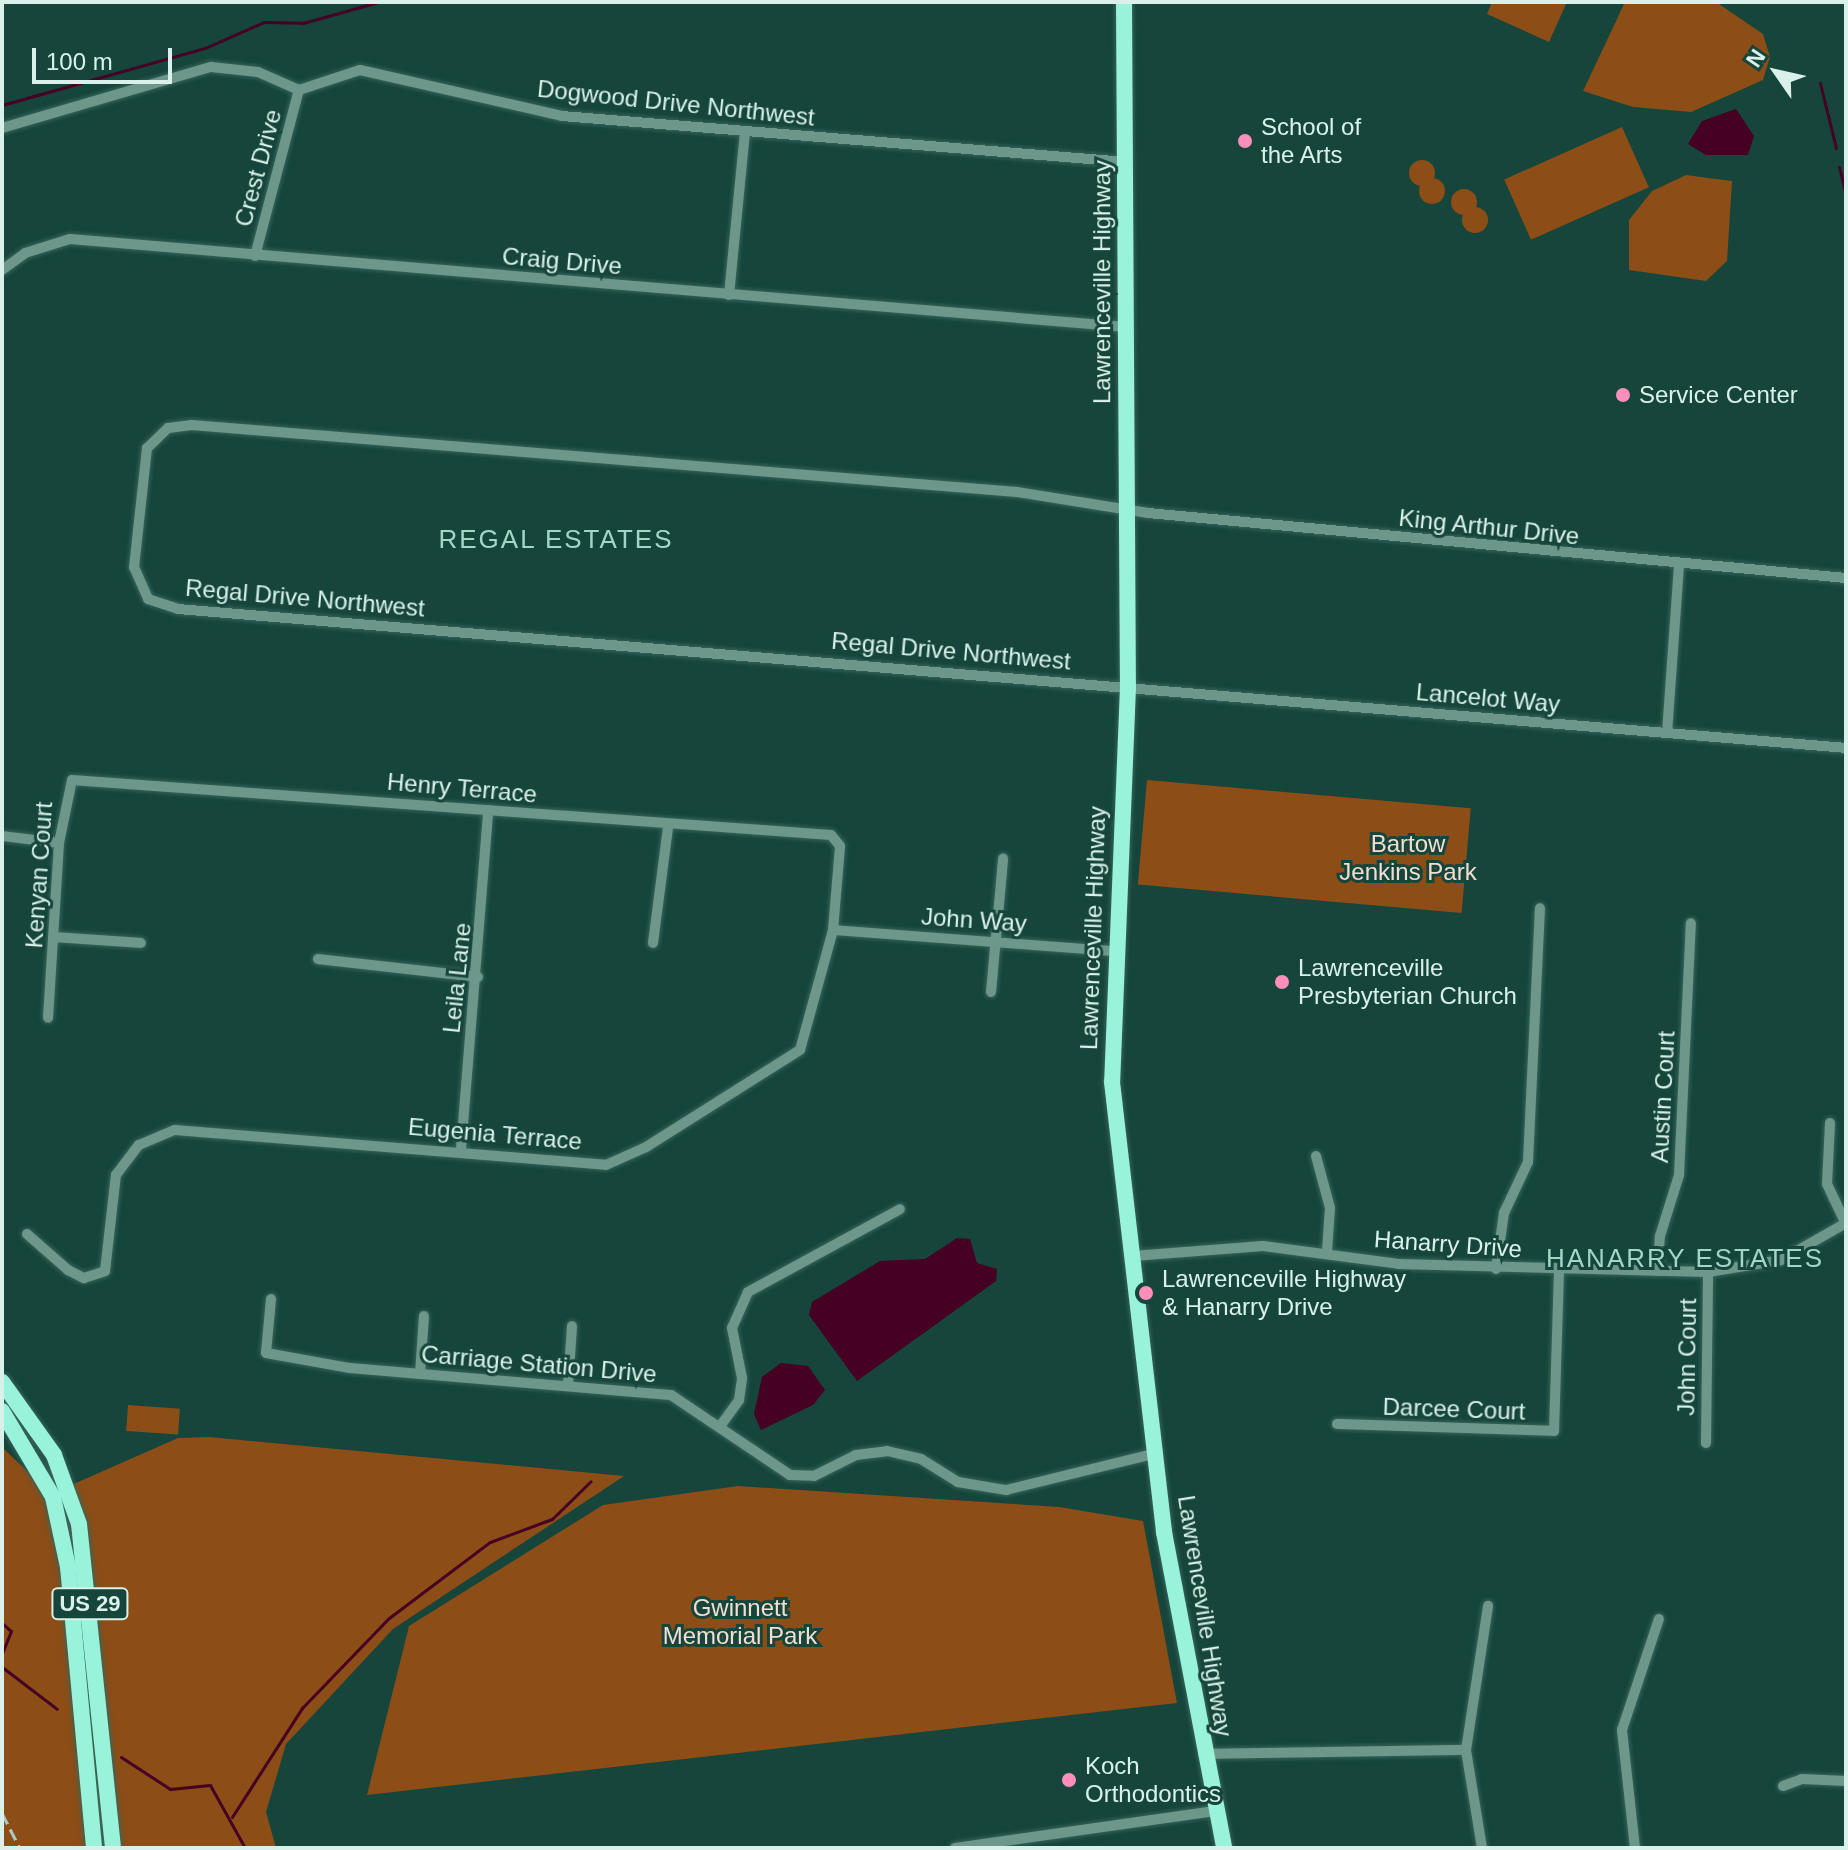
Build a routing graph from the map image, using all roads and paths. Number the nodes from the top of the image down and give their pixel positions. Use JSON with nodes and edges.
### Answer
{"nodes":[{"id":1,"x":1124,"y":2,"type":"edge"},
{"id":2,"x":299,"y":90,"type":"junction"},
{"id":3,"x":2,"y":128,"type":"edge"},
{"id":4,"x":745,"y":133,"type":"junction"},
{"id":5,"x":1126,"y":162,"type":"junction"},
{"id":6,"x":255,"y":256,"type":"junction"},
{"id":7,"x":2,"y":270,"type":"edge"},
{"id":8,"x":729,"y":295,"type":"junction"},
{"id":9,"x":1126,"y":327,"type":"junction"},
{"id":10,"x":1128,"y":510,"type":"junction"},
{"id":11,"x":1679,"y":566,"type":"junction"},
{"id":12,"x":1846,"y":578,"type":"edge"},
{"id":13,"x":1128,"y":687,"type":"junction"},
{"id":14,"x":1667,"y":733,"type":"junction"},
{"id":15,"x":1846,"y":748,"type":"edge"},
{"id":16,"x":115,"y":779,"type":"joint"},
{"id":17,"x":488,"y":810,"type":"junction"},
{"id":18,"x":668,"y":828,"type":"junction"},
{"id":19,"x":805,"y":834,"type":"joint"},
{"id":20,"x":2,"y":836,"type":"edge"},
{"id":21,"x":59,"y":843,"type":"junction"},
{"id":22,"x":1003,"y":859,"type":"dead end"},
{"id":23,"x":1540,"y":908,"type":"dead end"},
{"id":24,"x":1691,"y":923,"type":"dead end"},
{"id":25,"x":833,"y":930,"type":"junction"},
{"id":26,"x":55,"y":937,"type":"junction"},
{"id":27,"x":994,"y":941,"type":"junction"},
{"id":28,"x":141,"y":943,"type":"dead end"},
{"id":29,"x":653,"y":943,"type":"dead end"},
{"id":30,"x":1112,"y":951,"type":"junction"},
{"id":31,"x":318,"y":959,"type":"dead end"},
{"id":32,"x":478,"y":977,"type":"junction"},
{"id":33,"x":991,"y":992,"type":"dead end"},
{"id":34,"x":48,"y":1018,"type":"dead end"},
{"id":35,"x":1830,"y":1123,"type":"dead end"},
{"id":36,"x":461,"y":1149,"type":"junction"},
{"id":37,"x":1316,"y":1156,"type":"dead end"},
{"id":38,"x":900,"y":1209,"type":"dead end"},
{"id":39,"x":1846,"y":1223,"type":"edge"},
{"id":40,"x":27,"y":1234,"type":"dead end"},
{"id":41,"x":1327,"y":1251,"type":"junction"},
{"id":42,"x":1133,"y":1256,"type":"junction"},
{"id":43,"x":1496,"y":1269,"type":"junction"},
{"id":44,"x":1559,"y":1271,"type":"junction"},
{"id":45,"x":1658,"y":1271,"type":"junction"},
{"id":46,"x":1708,"y":1272,"type":"junction"},
{"id":47,"x":271,"y":1299,"type":"dead end"},
{"id":48,"x":424,"y":1316,"type":"dead end"},
{"id":49,"x":572,"y":1326,"type":"dead end"},
{"id":50,"x":420,"y":1374,"type":"junction"},
{"id":51,"x":2,"y":1382,"type":"edge"},
{"id":52,"x":568,"y":1385,"type":"junction"},
{"id":53,"x":2,"y":1411,"type":"edge"},
{"id":54,"x":1337,"y":1424,"type":"dead end"},
{"id":55,"x":721,"y":1425,"type":"junction"},
{"id":56,"x":1706,"y":1443,"type":"dead end"},
{"id":57,"x":1157,"y":1453,"type":"junction"},
{"id":58,"x":1488,"y":1606,"type":"dead end"},
{"id":59,"x":1659,"y":1619,"type":"dead end"},
{"id":60,"x":1466,"y":1750,"type":"junction"},
{"id":61,"x":1203,"y":1754,"type":"junction"},
{"id":62,"x":1846,"y":1781,"type":"edge"},
{"id":63,"x":1783,"y":1786,"type":"dead end"},
{"id":64,"x":1215,"y":1811,"type":"junction"},
{"id":65,"x":94,"y":1848,"type":"edge"},
{"id":66,"x":113,"y":1848,"type":"edge"},
{"id":67,"x":955,"y":1848,"type":"edge"},
{"id":68,"x":1224,"y":1848,"type":"edge"},
{"id":69,"x":1482,"y":1848,"type":"edge"},
{"id":70,"x":1635,"y":1848,"type":"edge"}],
"edges":[{"from":1,"to":5,"type":"main road","name":"Lawrenceville Highway"},
{"from":2,"to":3,"type":"street"},
{"from":2,"to":4,"type":"street","name":"Dogwood Drive Northwest"},
{"from":2,"to":6,"type":"street","name":"Crest Drive"},
{"from":4,"to":5,"type":"street","name":"Dogwood Drive Northwest"},
{"from":4,"to":8,"type":"street"},
{"from":5,"to":9,"type":"main road","name":"Lawrenceville Highway"},
{"from":6,"to":7,"type":"street","name":"Craig Drive"},
{"from":6,"to":8,"type":"street","name":"Craig Drive"},
{"from":8,"to":9,"type":"street","name":"Craig Drive"},
{"from":9,"to":10,"type":"main road","name":"Lawrenceville Highway"},
{"from":10,"to":11,"type":"street","name":"King Arthur Drive"},
{"from":10,"to":13,"type":"main road","name":"Lawrenceville Highway"},
{"from":10,"to":13,"type":"street","name":"Regal Drive Northwest"},
{"from":11,"to":12,"type":"street","name":"King Arthur Drive"},
{"from":11,"to":14,"type":"street"},
{"from":13,"to":14,"type":"street","name":"Lancelot Way"},
{"from":13,"to":30,"type":"main road","name":"Lawrenceville Highway"},
{"from":14,"to":15,"type":"street","name":"Lancelot Way"},
{"from":16,"to":17,"type":"street","name":"Henry Terrace"},
{"from":16,"to":21,"type":"street","name":"Kenyan Court"},
{"from":17,"to":18,"type":"street","name":"Henry Terrace"},
{"from":17,"to":32,"type":"street","name":"Leila Lane"},
{"from":18,"to":19,"type":"street","name":"Henry Terrace"},
{"from":18,"to":29,"type":"street"},
{"from":19,"to":25,"type":"street","name":"Eugenia Terrace"},
{"from":20,"to":21,"type":"street"},
{"from":21,"to":26,"type":"street","name":"Kenyan Court"},
{"from":22,"to":27,"type":"street"},
{"from":23,"to":43,"type":"street"},
{"from":24,"to":45,"type":"street","name":"Austin Court"},
{"from":25,"to":27,"type":"street","name":"John Way"},
{"from":25,"to":36,"type":"street","name":"Eugenia Terrace"},
{"from":26,"to":28,"type":"street"},
{"from":26,"to":34,"type":"street","name":"Kenyan Court"},
{"from":27,"to":30,"type":"street","name":"John Way"},
{"from":27,"to":33,"type":"street"},
{"from":30,"to":42,"type":"main road","name":"Lawrenceville Highway"},
{"from":31,"to":32,"type":"street"},
{"from":32,"to":36,"type":"street","name":"Leila Lane"},
{"from":35,"to":39,"type":"street"},
{"from":36,"to":40,"type":"street","name":"Eugenia Terrace"},
{"from":37,"to":41,"type":"street"},
{"from":38,"to":55,"type":"street"},
{"from":39,"to":46,"type":"street","name":"Hanarry Drive"},
{"from":41,"to":42,"type":"street","name":"Hanarry Drive"},
{"from":41,"to":43,"type":"street","name":"Hanarry Drive"},
{"from":42,"to":57,"type":"main road","name":"Lawrenceville Highway"},
{"from":43,"to":44,"type":"street","name":"Hanarry Drive"},
{"from":44,"to":45,"type":"street","name":"Hanarry Drive"},
{"from":44,"to":54,"type":"street","name":"Darcee Court"},
{"from":45,"to":46,"type":"street","name":"Hanarry Drive"},
{"from":46,"to":56,"type":"street","name":"John Court"},
{"from":47,"to":50,"type":"street","name":"Carriage Station Drive"},
{"from":48,"to":50,"type":"street"},
{"from":49,"to":52,"type":"street"},
{"from":50,"to":52,"type":"street","name":"Carriage Station Drive"},
{"from":51,"to":66,"type":"main road","number":"US 29"},
{"from":52,"to":55,"type":"street","name":"Carriage Station Drive"},
{"from":53,"to":65,"type":"main road","number":"US 29"},
{"from":55,"to":57,"type":"street","name":"Carriage Station Drive"},
{"from":57,"to":61,"type":"main road","name":"Lawrenceville Highway"},
{"from":58,"to":60,"type":"street"},
{"from":59,"to":70,"type":"street"},
{"from":60,"to":61,"type":"street"},
{"from":60,"to":69,"type":"street"},
{"from":61,"to":64,"type":"main road","name":"Lawrenceville Highway"},
{"from":62,"to":63,"type":"street"},
{"from":64,"to":67,"type":"street"},
{"from":64,"to":68,"type":"main road","name":"Lawrenceville Highway"}]}
